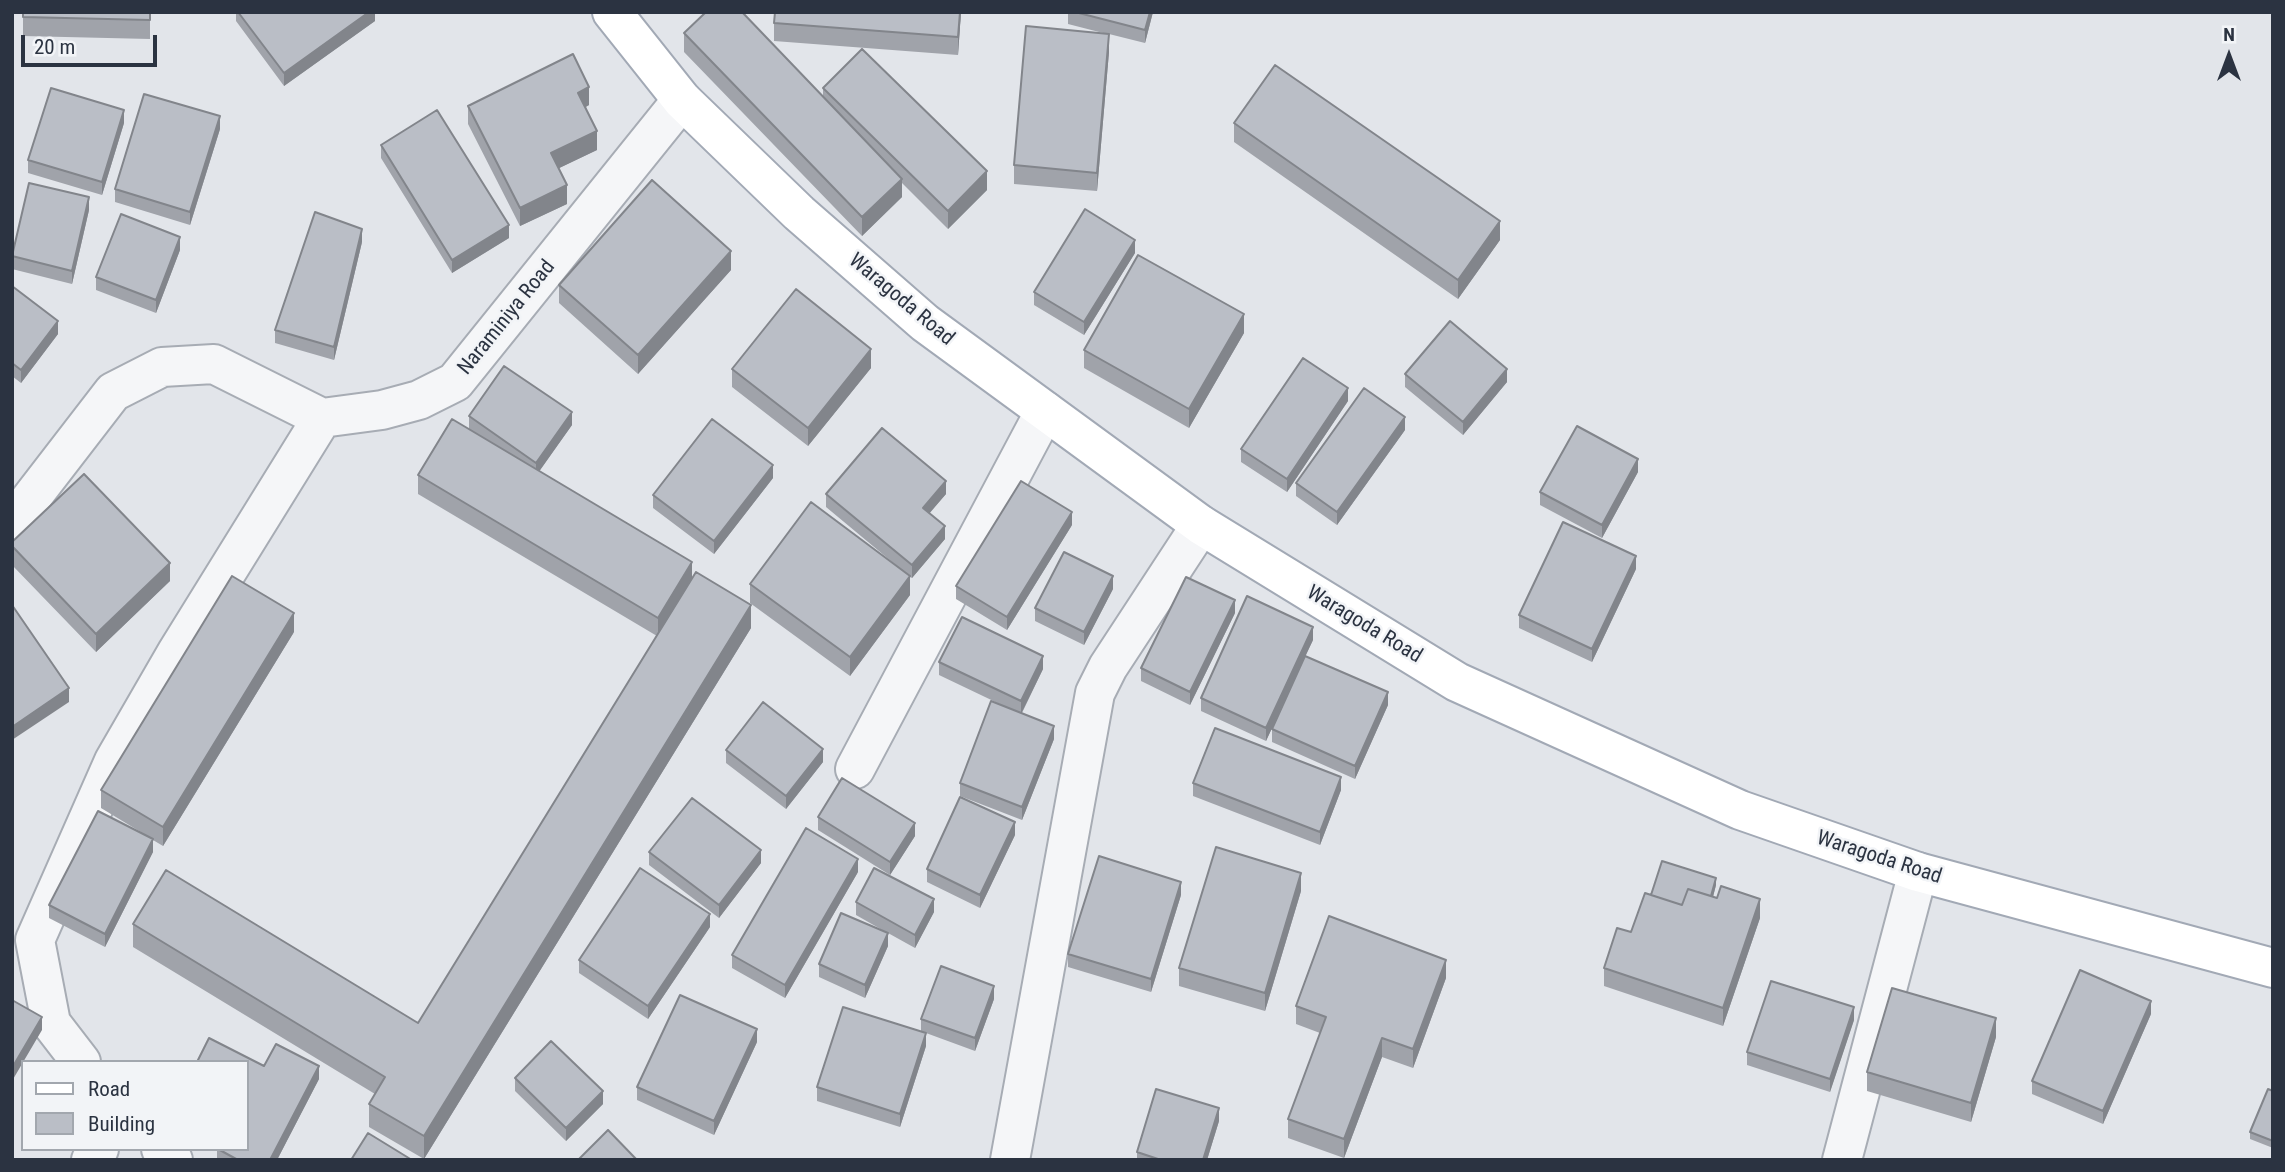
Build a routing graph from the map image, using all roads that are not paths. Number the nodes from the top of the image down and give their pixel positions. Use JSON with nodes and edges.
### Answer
{"nodes":[{"id":1,"x":612,"y":12,"type":"edge"},
{"id":2,"x":682,"y":100,"type":"junction"},
{"id":3,"x":1045,"y":411,"type":"junction"},
{"id":4,"x":323,"y":418,"type":"junction"},
{"id":5,"x":12,"y":523,"type":"edge"},
{"id":6,"x":1201,"y":526,"type":"junction"},
{"id":7,"x":855,"y":769,"type":"dead end"},
{"id":8,"x":1918,"y":872,"type":"junction"},
{"id":9,"x":2273,"y":968,"type":"edge"},
{"id":10,"x":79,"y":1060,"type":"edge"},
{"id":11,"x":1010,"y":1160,"type":"edge"},
{"id":12,"x":1842,"y":1160,"type":"edge"}],
"edges":[{"from":1,"to":2,"type":"main road","name":"Waragoda Road"},
{"from":2,"to":3,"type":"main road","name":"Waragoda Road"},
{"from":2,"to":4,"type":"street","name":"Naraminiya Road"},
{"from":3,"to":6,"type":"main road","name":"Waragoda Road"},
{"from":3,"to":7,"type":"street"},
{"from":4,"to":5,"type":"street"},
{"from":4,"to":10,"type":"street"},
{"from":6,"to":8,"type":"main road","name":"Waragoda Road"},
{"from":6,"to":11,"type":"street"},
{"from":8,"to":9,"type":"main road","name":"Waragoda Road"},
{"from":8,"to":12,"type":"street"}]}
